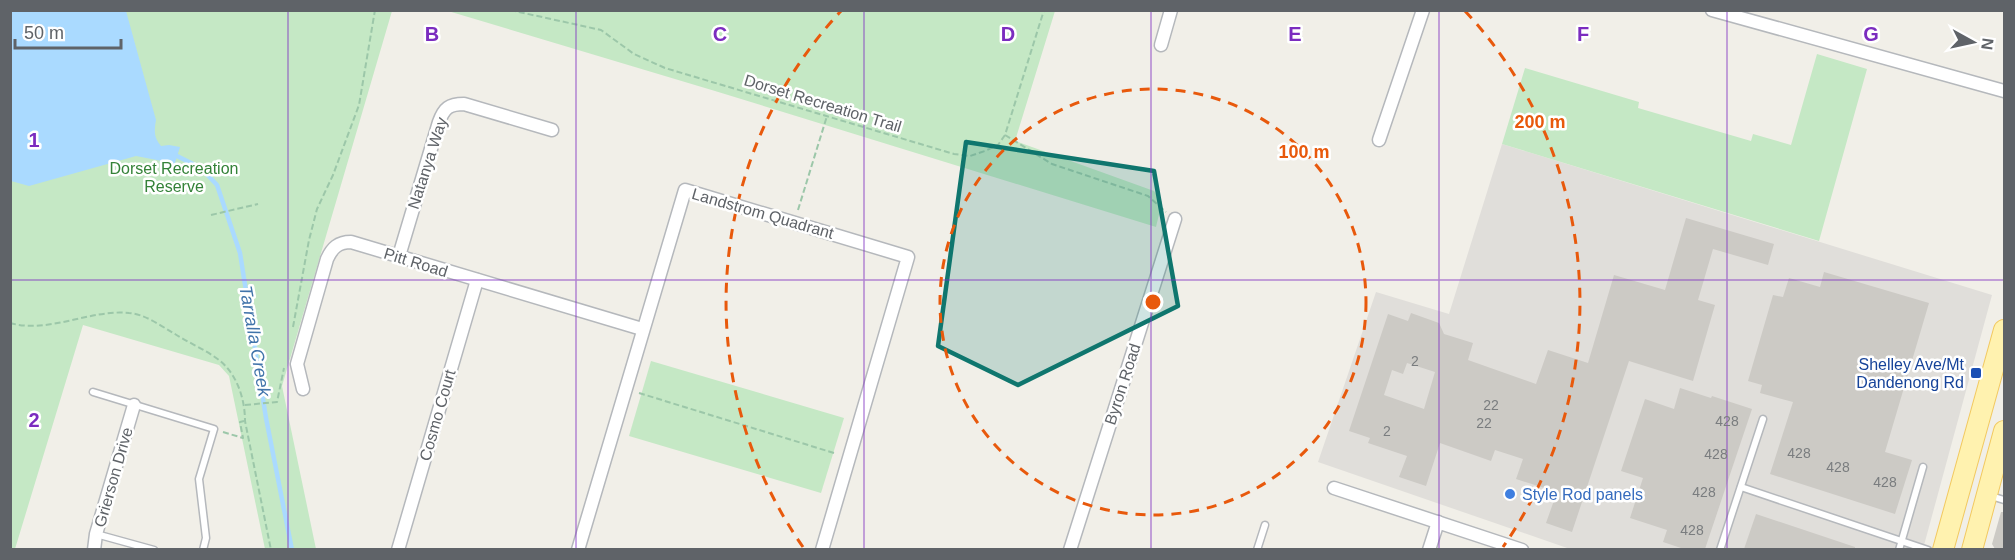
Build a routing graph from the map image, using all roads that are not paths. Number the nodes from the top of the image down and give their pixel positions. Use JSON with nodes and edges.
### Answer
{"nodes":[{"id":1,"x":1171,"y":10,"type":"edge"},
{"id":2,"x":1423,"y":10,"type":"edge"},
{"id":3,"x":1712,"y":10,"type":"edge"},
{"id":4,"x":1161,"y":45,"type":"dead end"},
{"id":5,"x":2004,"y":91,"type":"edge"},
{"id":6,"x":552,"y":130,"type":"dead end"},
{"id":7,"x":1379,"y":140,"type":"dead end"},
{"id":8,"x":1175,"y":219,"type":"road end"},
{"id":9,"x":399,"y":256,"type":"junction"},
{"id":10,"x":477,"y":280,"type":"junction"},
{"id":11,"x":642,"y":329,"type":"junction"},
{"id":12,"x":2004,"y":330,"type":"edge"},
{"id":13,"x":303,"y":389,"type":"dead end"},
{"id":14,"x":93,"y":392,"type":"dead end"},
{"id":15,"x":134,"y":405,"type":"junction"},
{"id":16,"x":1763,"y":419,"type":"dead end"},
{"id":17,"x":2004,"y":431,"type":"edge"},
{"id":18,"x":1969,"y":459,"type":"junction"},
{"id":19,"x":1923,"y":467,"type":"dead end"},
{"id":20,"x":1995,"y":467,"type":"junction"},
{"id":21,"x":1741,"y":487,"type":"junction"},
{"id":22,"x":1334,"y":488,"type":"dead end"},
{"id":23,"x":1996,"y":497,"type":"edge"},
{"id":24,"x":1438,"y":522,"type":"junction"},
{"id":25,"x":1265,"y":525,"type":"dead end"},
{"id":26,"x":96,"y":534,"type":"junction"},
{"id":27,"x":1901,"y":541,"type":"junction"},
{"id":28,"x":94,"y":549,"type":"edge"},
{"id":29,"x":154,"y":549,"type":"edge"},
{"id":30,"x":203,"y":549,"type":"edge"},
{"id":31,"x":398,"y":549,"type":"edge"},
{"id":32,"x":578,"y":549,"type":"edge"},
{"id":33,"x":822,"y":549,"type":"edge"},
{"id":34,"x":1070,"y":549,"type":"edge"},
{"id":35,"x":1257,"y":549,"type":"edge"},
{"id":36,"x":1429,"y":549,"type":"edge"},
{"id":37,"x":1522,"y":549,"type":"edge"},
{"id":38,"x":1720,"y":549,"type":"edge"},
{"id":39,"x":1899,"y":549,"type":"edge"},
{"id":40,"x":1928,"y":549,"type":"edge"},
{"id":41,"x":1943,"y":549,"type":"edge"},
{"id":42,"x":1972,"y":549,"type":"edge"}],
"edges":[{"from":1,"to":4,"type":"street"},
{"from":2,"to":7,"type":"street"},
{"from":3,"to":5,"type":"street"},
{"from":6,"to":9,"type":"street","name":"Natanya Way"},
{"from":8,"to":34,"type":"street","name":"Byron Road"},
{"from":9,"to":10,"type":"street","name":"Pitt Road"},
{"from":9,"to":13,"type":"street","name":"Pitt Road"},
{"from":10,"to":11,"type":"street","name":"Pitt Road"},
{"from":10,"to":31,"type":"street","name":"Cosmo Court"},
{"from":11,"to":32,"type":"street","name":"Landstrom Quadrant"},
{"from":11,"to":33,"type":"street","name":"Landstrom Quadrant"},
{"from":12,"to":18,"type":"main road"},
{"from":14,"to":15,"type":"lane"},
{"from":15,"to":26,"type":"street","name":"Grierson Drive"},
{"from":15,"to":30,"type":"lane"},
{"from":16,"to":21,"type":"lane"},
{"from":17,"to":20,"type":"main road"},
{"from":18,"to":20,"type":"main road"},
{"from":18,"to":41,"type":"main road"},
{"from":19,"to":27,"type":"lane"},
{"from":20,"to":23,"type":"main road"},
{"from":21,"to":27,"type":"lane"},
{"from":21,"to":38,"type":"lane"},
{"from":22,"to":24,"type":"street"},
{"from":23,"to":42,"type":"main road"},
{"from":24,"to":36,"type":"street"},
{"from":24,"to":37,"type":"street"},
{"from":25,"to":35,"type":"lane"},
{"from":26,"to":28,"type":"street","name":"Grierson Drive"},
{"from":26,"to":29,"type":"lane"},
{"from":27,"to":39,"type":"lane"},
{"from":27,"to":40,"type":"lane"}]}
